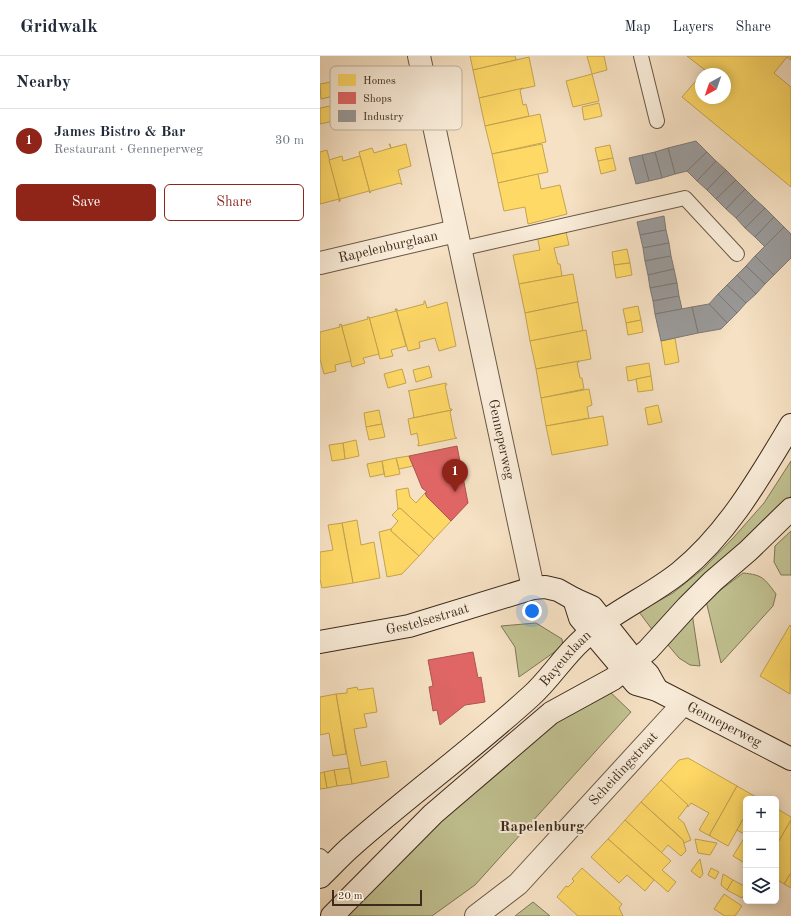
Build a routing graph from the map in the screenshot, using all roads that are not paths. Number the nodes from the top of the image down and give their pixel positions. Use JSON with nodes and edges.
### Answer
{"nodes":[{"id":1,"x":419,"y":56,"type":"edge"},
{"id":2,"x":641,"y":56,"type":"edge"},
{"id":3,"x":421,"y":66,"type":"edge"},
{"id":4,"x":657,"y":121,"type":"dead end"},
{"id":5,"x":435,"y":130,"type":"edge"},
{"id":6,"x":458,"y":240,"type":"junction"},
{"id":7,"x":737,"y":254,"type":"dead end"},
{"id":8,"x":320,"y":263,"type":"edge"},
{"id":9,"x":791,"y":425,"type":"edge"},
{"id":10,"x":791,"y":508,"type":"edge"},
{"id":11,"x":534,"y":588,"type":"junction"},
{"id":12,"x":597,"y":626,"type":"junction"},
{"id":13,"x":320,"y":642,"type":"edge"},
{"id":14,"x":630,"y":666,"type":"junction"},
{"id":15,"x":683,"y":704,"type":"junction"},
{"id":16,"x":791,"y":759,"type":"edge"},
{"id":17,"x":324,"y":867,"type":"edge"},
{"id":18,"x":332,"y":916,"type":"edge"},
{"id":19,"x":476,"y":916,"type":"edge"}],
"edges":[{"from":1,"to":3,"type":"street","name":"Genneperweg"},
{"from":2,"to":4,"type":"lane"},
{"from":5,"to":6,"type":"street","name":"Genneperweg"},
{"from":6,"to":7,"type":"lane"},
{"from":6,"to":8,"type":"street","name":"Rapelenburglaan"},
{"from":6,"to":11,"type":"street","name":"Genneperweg"},
{"from":9,"to":12,"type":"street","name":"Bayeuxlaan"},
{"from":10,"to":14,"type":"street"},
{"from":11,"to":12,"type":"street","name":"Genneperweg"},
{"from":11,"to":13,"type":"street","name":"Gestelsestraat"},
{"from":12,"to":14,"type":"street","name":"Genneperweg"},
{"from":12,"to":17,"type":"street","name":"Bayeuxlaan"},
{"from":14,"to":15,"type":"street","name":"Genneperweg"},
{"from":14,"to":18,"type":"street"},
{"from":15,"to":16,"type":"street","name":"Genneperweg"},
{"from":15,"to":19,"type":"street","name":"Scheidingstraat"}]}
